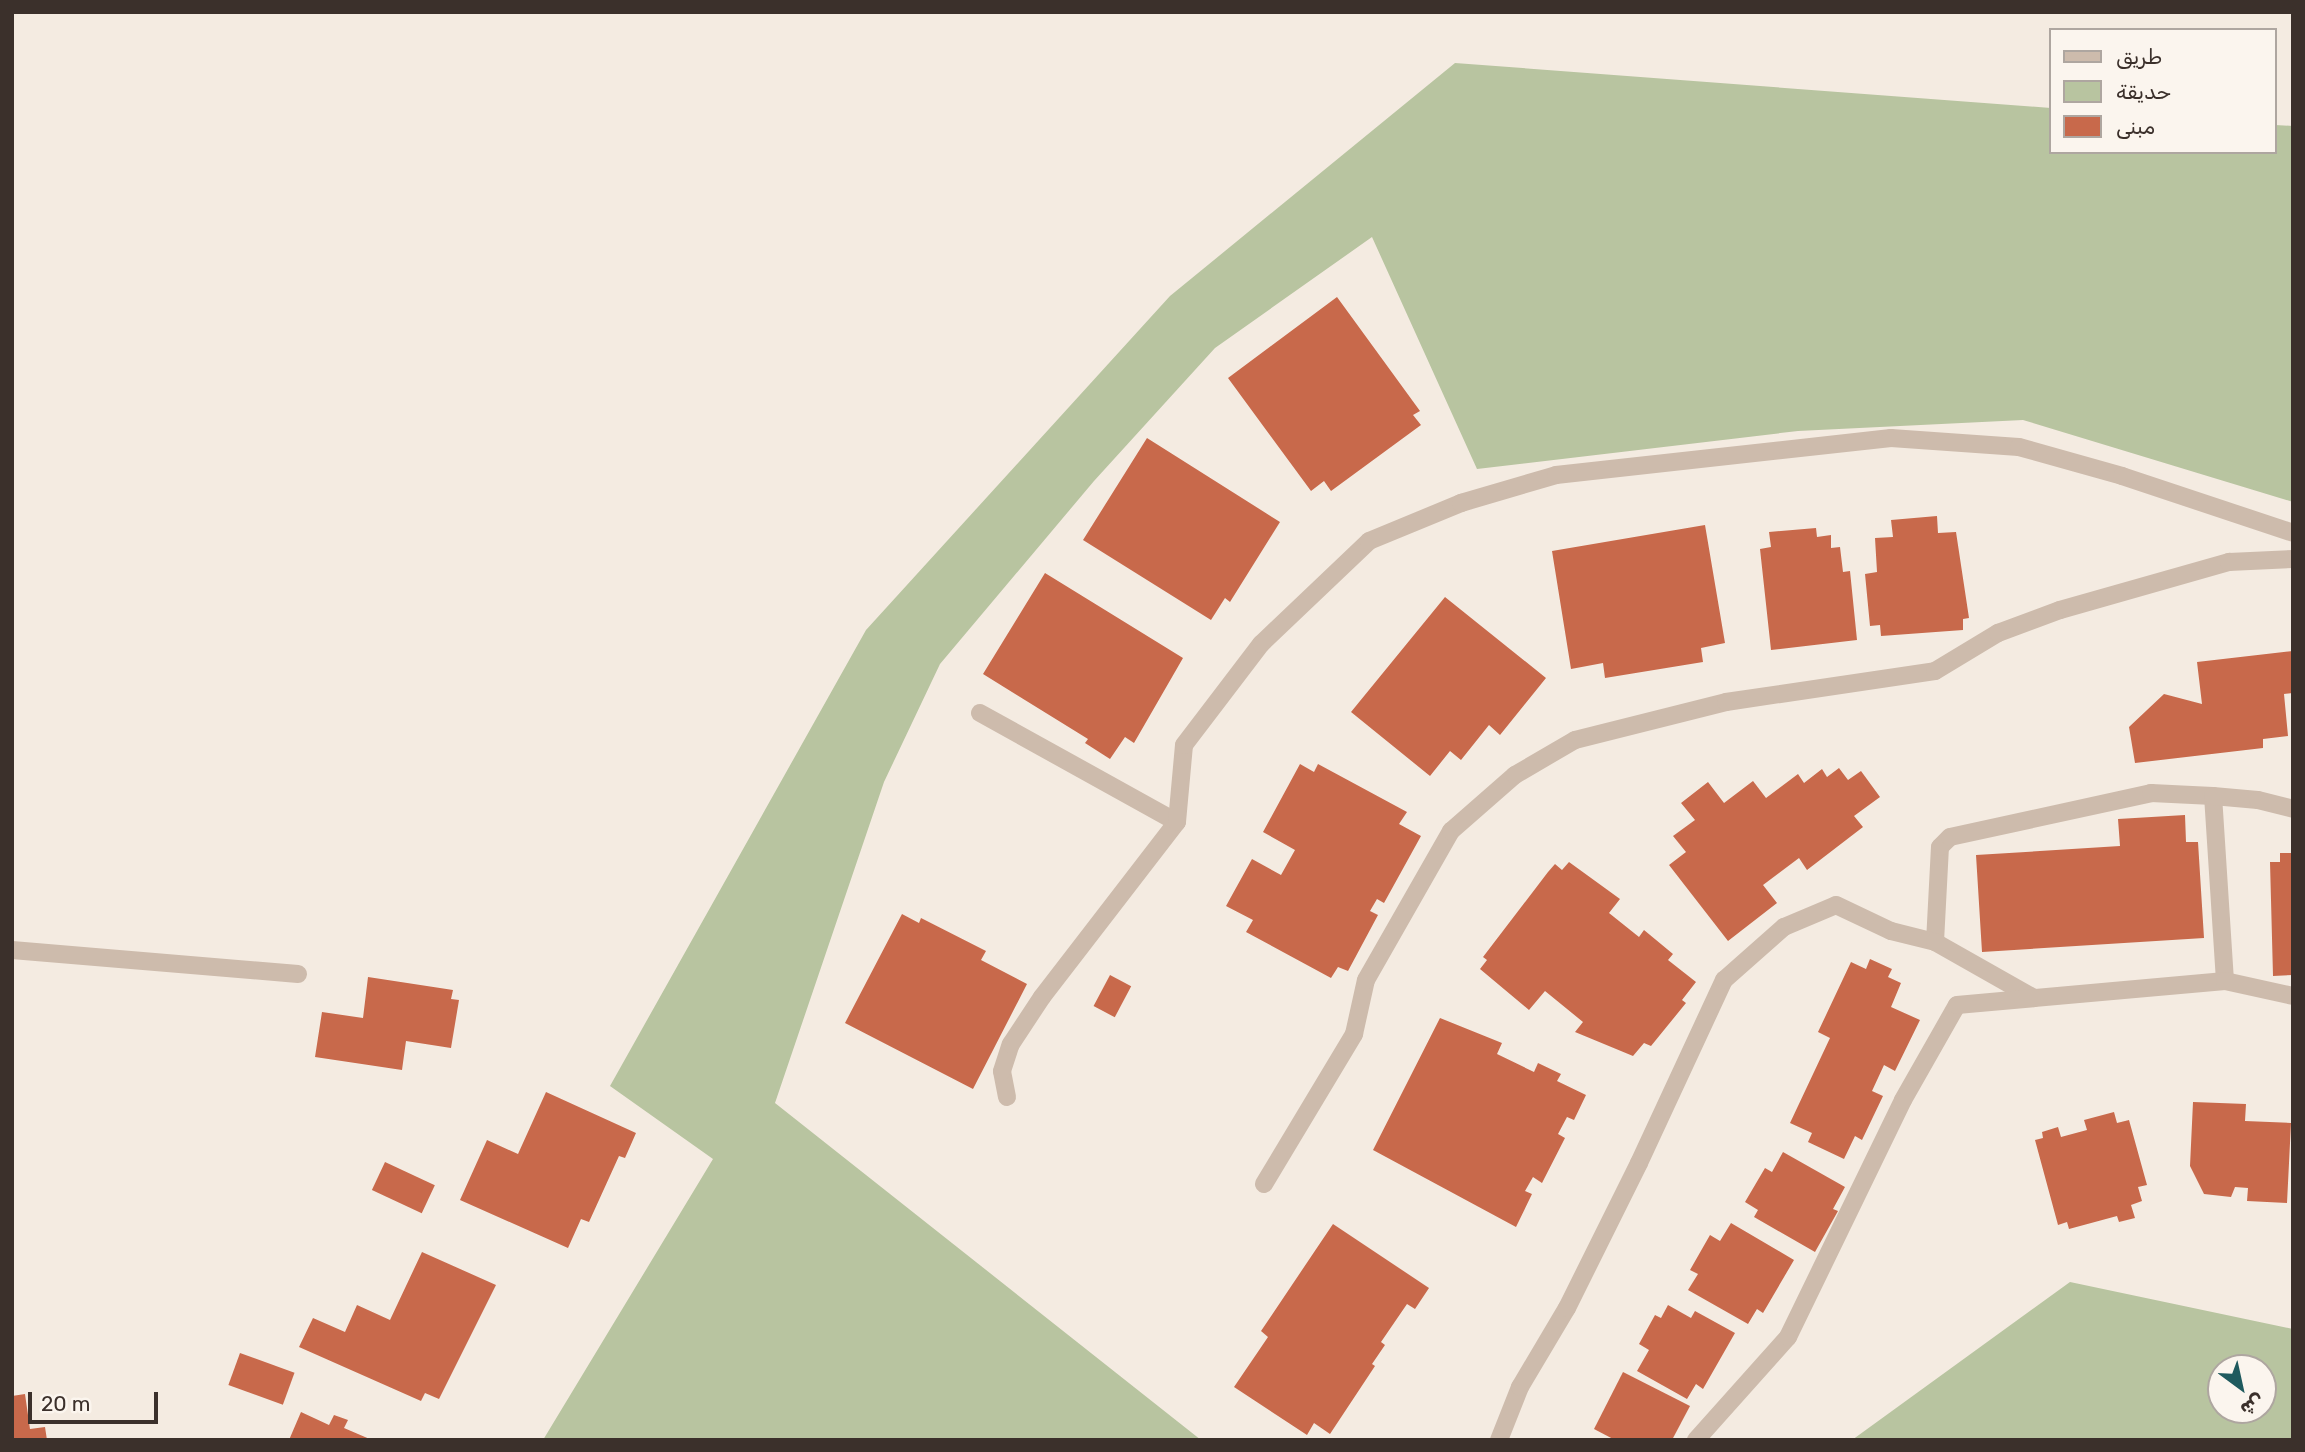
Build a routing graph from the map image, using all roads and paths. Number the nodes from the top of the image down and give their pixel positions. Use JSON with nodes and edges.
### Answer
{"nodes":[{"id":1,"x":2293,"y":533,"type":"edge"},
{"id":2,"x":2293,"y":559,"type":"edge"},
{"id":3,"x":979,"y":713,"type":"dead end"},
{"id":4,"x":2213,"y":796,"type":"junction"},
{"id":5,"x":2293,"y":809,"type":"edge"},
{"id":6,"x":1177,"y":821,"type":"junction"},
{"id":7,"x":1935,"y":942,"type":"junction"},
{"id":8,"x":12,"y":950,"type":"edge"},
{"id":9,"x":298,"y":974,"type":"dead end"},
{"id":10,"x":2225,"y":981,"type":"junction"},
{"id":11,"x":2293,"y":996,"type":"edge"},
{"id":12,"x":2034,"y":998,"type":"junction"},
{"id":13,"x":1007,"y":1097,"type":"dead end"},
{"id":14,"x":1264,"y":1184,"type":"dead end"},
{"id":15,"x":1499,"y":1440,"type":"edge"},
{"id":16,"x":1696,"y":1440,"type":"edge"}],
"edges":[{"from":1,"to":6,"type":"street"},
{"from":2,"to":14,"type":"street"},
{"from":3,"to":6,"type":"street"},
{"from":4,"to":5,"type":"street"},
{"from":4,"to":7,"type":"street"},
{"from":4,"to":10,"type":"street"},
{"from":6,"to":13,"type":"street"},
{"from":7,"to":12,"type":"street"},
{"from":7,"to":15,"type":"street"},
{"from":8,"to":9,"type":"street"},
{"from":10,"to":11,"type":"street"},
{"from":10,"to":12,"type":"street"},
{"from":12,"to":16,"type":"street"}]}
